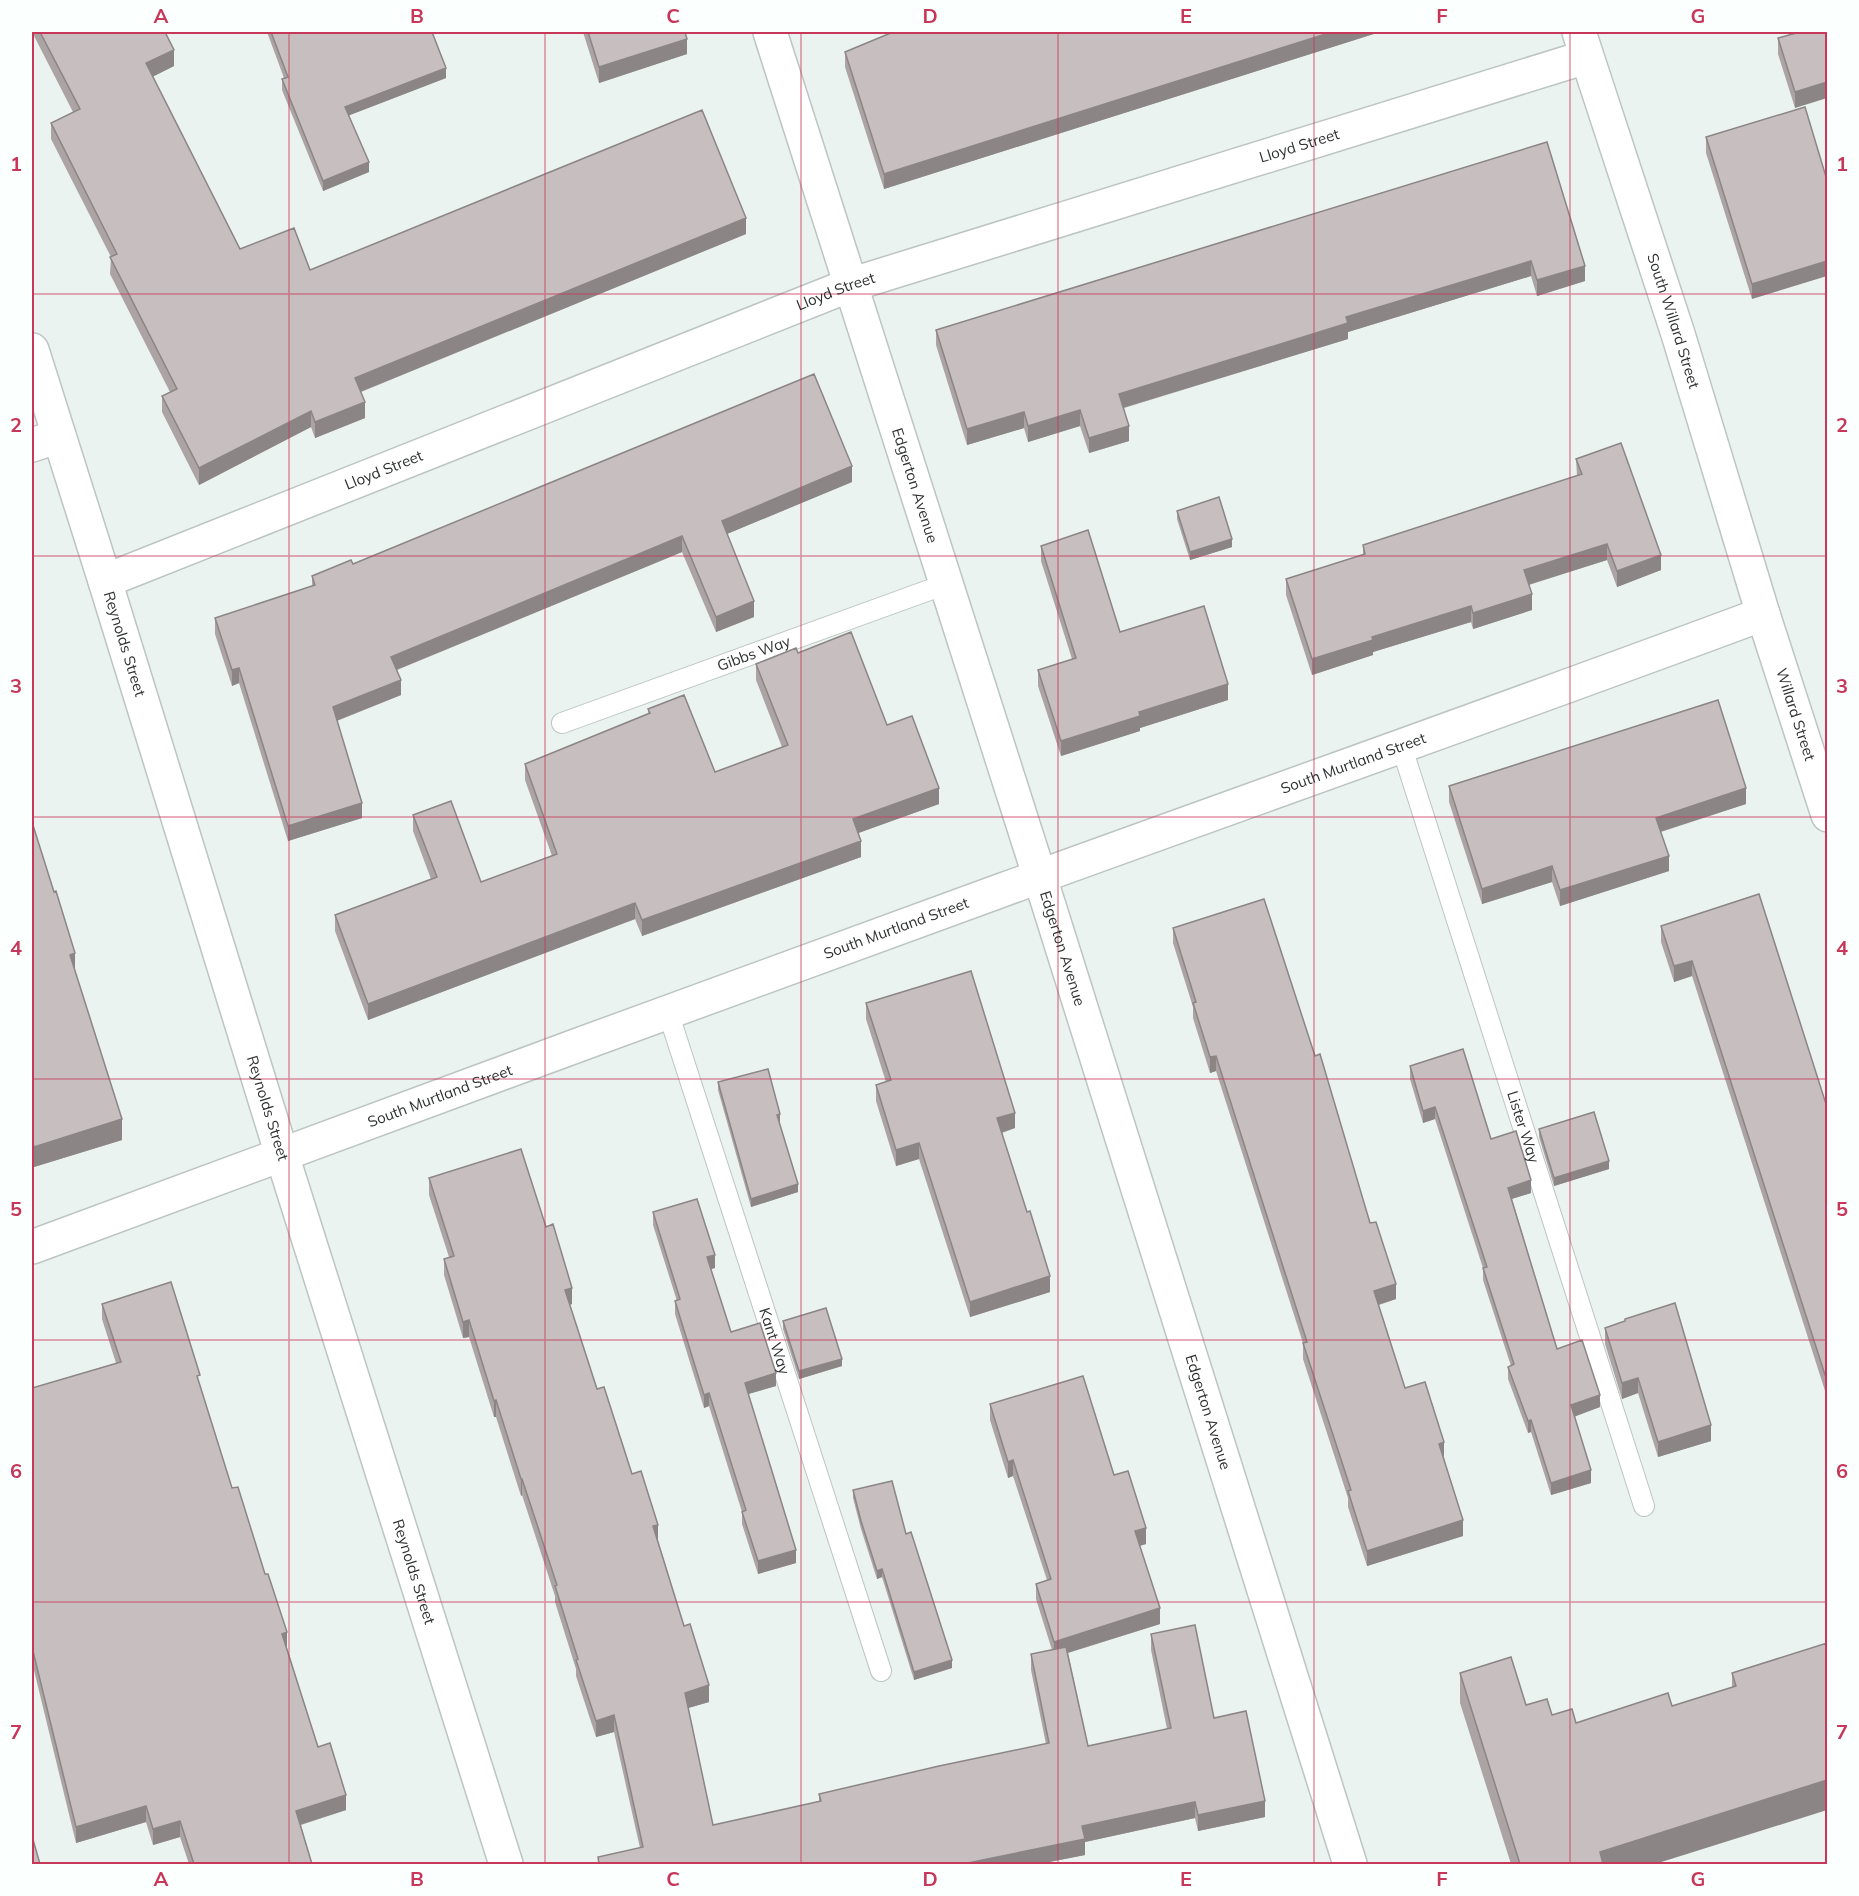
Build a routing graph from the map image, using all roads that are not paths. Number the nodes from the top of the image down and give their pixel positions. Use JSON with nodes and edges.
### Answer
{"nodes":[{"id":1,"x":770,"y":32,"type":"edge"},
{"id":2,"x":1582,"y":44,"type":"edge"},
{"id":3,"x":850,"y":285,"type":"junction"},
{"id":4,"x":32,"y":350,"type":"edge"},
{"id":5,"x":45,"y":440,"type":"edge"},
{"id":6,"x":105,"y":581,"type":"junction"},
{"id":7,"x":946,"y":584,"type":"junction"},
{"id":8,"x":1763,"y":614,"type":"junction"},
{"id":9,"x":562,"y":723,"type":"dead end"},
{"id":10,"x":1402,"y":748,"type":"junction"},
{"id":11,"x":1827,"y":815,"type":"edge"},
{"id":12,"x":1039,"y":876,"type":"junction"},
{"id":13,"x":668,"y":1012,"type":"junction"},
{"id":14,"x":282,"y":1155,"type":"junction"},
{"id":15,"x":32,"y":1247,"type":"edge"},
{"id":16,"x":1644,"y":1506,"type":"dead end"},
{"id":17,"x":881,"y":1671,"type":"dead end"},
{"id":18,"x":506,"y":1864,"type":"edge"},
{"id":19,"x":1350,"y":1864,"type":"edge"}],
"edges":[{"from":1,"to":3,"type":"street","name":"Edgerton Avenue"},
{"from":2,"to":3,"type":"street","name":"Lloyd Street"},
{"from":2,"to":8,"type":"street","name":"South Willard Street"},
{"from":3,"to":6,"type":"street","name":"Lloyd Street"},
{"from":3,"to":7,"type":"street","name":"Edgerton Avenue"},
{"from":4,"to":5,"type":"street","name":"Reynolds Street"},
{"from":5,"to":6,"type":"street","name":"Reynolds Street"},
{"from":6,"to":14,"type":"street","name":"Reynolds Street"},
{"from":7,"to":9,"type":"lane","name":"Gibbs Way"},
{"from":7,"to":12,"type":"street","name":"Edgerton Avenue"},
{"from":8,"to":10,"type":"street","name":"South Murtland Street"},
{"from":8,"to":11,"type":"street","name":"Willard Street"},
{"from":10,"to":12,"type":"street","name":"South Murtland Street"},
{"from":10,"to":16,"type":"lane","name":"Lister Way"},
{"from":12,"to":13,"type":"street","name":"South Murtland Street"},
{"from":12,"to":19,"type":"street","name":"Edgerton Avenue"},
{"from":13,"to":14,"type":"street","name":"South Murtland Street"},
{"from":13,"to":17,"type":"lane","name":"Kant Way"},
{"from":14,"to":15,"type":"street","name":"South Murtland Street"},
{"from":14,"to":18,"type":"street","name":"Reynolds Street"}]}
